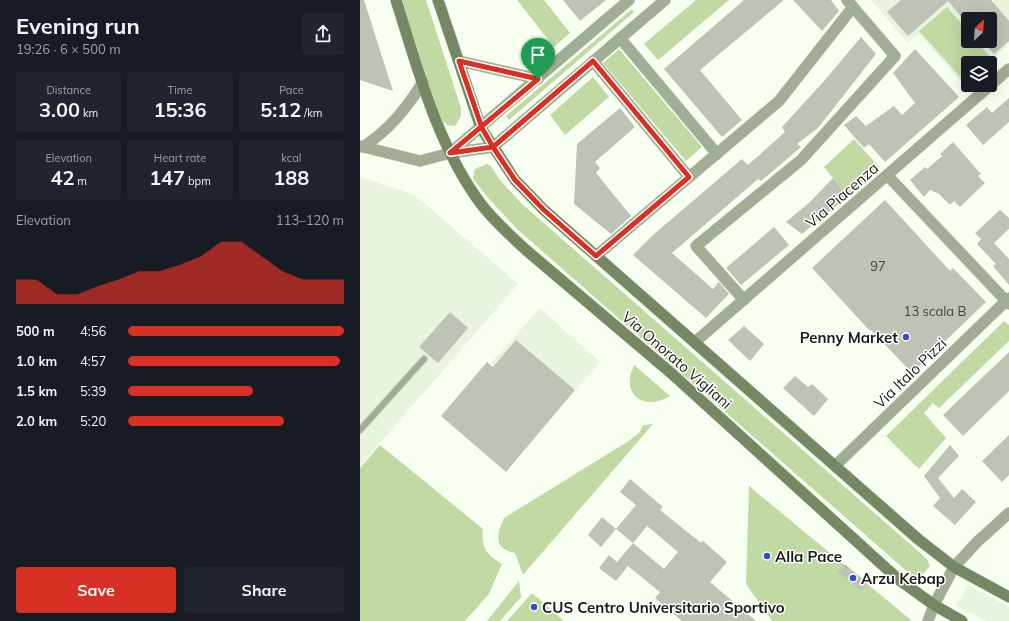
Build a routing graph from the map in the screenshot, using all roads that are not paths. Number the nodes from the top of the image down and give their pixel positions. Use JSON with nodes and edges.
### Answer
{"nodes":[{"id":1,"x":396,"y":0,"type":"edge"},
{"id":2,"x":438,"y":0,"type":"edge"},
{"id":3,"x":629,"y":0,"type":"edge"},
{"id":4,"x":665,"y":0,"type":"edge"},
{"id":5,"x":850,"y":3,"type":"edge"},
{"id":6,"x":620,"y":38,"type":"junction"},
{"id":7,"x":459,"y":61,"type":"junction"},
{"id":8,"x":593,"y":61,"type":"junction"},
{"id":9,"x":1009,"y":69,"type":"edge"},
{"id":10,"x":538,"y":79,"type":"junction"},
{"id":11,"x":423,"y":82,"type":"junction"},
{"id":12,"x":482,"y":128,"type":"junction"},
{"id":13,"x":361,"y":147,"type":"edge"},
{"id":14,"x":493,"y":147,"type":"junction"},
{"id":15,"x":450,"y":153,"type":"junction"},
{"id":16,"x":717,"y":154,"type":"junction"},
{"id":17,"x":887,"y":175,"type":"junction"},
{"id":18,"x":689,"y":177,"type":"junction"},
{"id":19,"x":596,"y":256,"type":"junction"},
{"id":20,"x":744,"y":300,"type":"junction"},
{"id":21,"x":1008,"y":301,"type":"edge"},
{"id":22,"x":695,"y":342,"type":"junction"},
{"id":23,"x":424,"y":359,"type":"dead end"},
{"id":24,"x":360,"y":430,"type":"edge"},
{"id":25,"x":835,"y":466,"type":"junction"},
{"id":26,"x":1009,"y":512,"type":"edge"},
{"id":27,"x":1009,"y":516,"type":"edge"},
{"id":28,"x":976,"y":544,"type":"junction"},
{"id":29,"x":954,"y":567,"type":"junction"},
{"id":30,"x":1009,"y":597,"type":"edge"},
{"id":31,"x":934,"y":605,"type":"junction"},
{"id":32,"x":928,"y":621,"type":"edge"},
{"id":33,"x":962,"y":621,"type":"edge"}],
"edges":[{"from":1,"to":11,"type":"main road","name":"Via Onorato Vigliani"},
{"from":2,"to":7,"type":"main road","name":"Via Onorato Vigliani"},
{"from":3,"to":10,"type":"street"},
{"from":4,"to":6,"type":"street"},
{"from":5,"to":16,"type":"street"},
{"from":5,"to":20,"type":"street"},
{"from":6,"to":8,"type":"street"},
{"from":6,"to":16,"type":"street"},
{"from":7,"to":10,"type":"street"},
{"from":7,"to":12,"type":"main road","name":"Via Onorato Vigliani"},
{"from":8,"to":14,"type":"street"},
{"from":8,"to":18,"type":"street"},
{"from":9,"to":17,"type":"street","name":"Via Piacenza"},
{"from":10,"to":12,"type":"street"},
{"from":11,"to":13,"type":"street"},
{"from":11,"to":15,"type":"main road","name":"Via Onorato Vigliani"},
{"from":12,"to":14,"type":"main road","name":"Via Onorato Vigliani"},
{"from":12,"to":15,"type":"street"},
{"from":13,"to":15,"type":"street"},
{"from":14,"to":15,"type":"street"},
{"from":14,"to":19,"type":"main road","name":"Via Onorato Vigliani"},
{"from":15,"to":31,"type":"main road","name":"Via Onorato Vigliani"},
{"from":16,"to":18,"type":"street"},
{"from":17,"to":20,"type":"street","name":"Via Piacenza"},
{"from":17,"to":21,"type":"street","name":"Via Italo Pizzi"},
{"from":18,"to":19,"type":"street"},
{"from":19,"to":22,"type":"main road","name":"Via Onorato Vigliani"},
{"from":20,"to":22,"type":"street","name":"Via Piacenza"},
{"from":21,"to":25,"type":"street","name":"Via Italo Pizzi"},
{"from":22,"to":25,"type":"main road","name":"Via Onorato Vigliani"},
{"from":23,"to":24,"type":"lane"},
{"from":25,"to":29,"type":"main road","name":"Via Onorato Vigliani"},
{"from":26,"to":28,"type":"street"},
{"from":27,"to":28,"type":"street"},
{"from":28,"to":29,"type":"street"},
{"from":29,"to":30,"type":"main road","name":"Via Onorato Vigliani"},
{"from":29,"to":31,"type":"street"},
{"from":31,"to":32,"type":"street"},
{"from":31,"to":33,"type":"main road","name":"Via Onorato Vigliani"}]}
